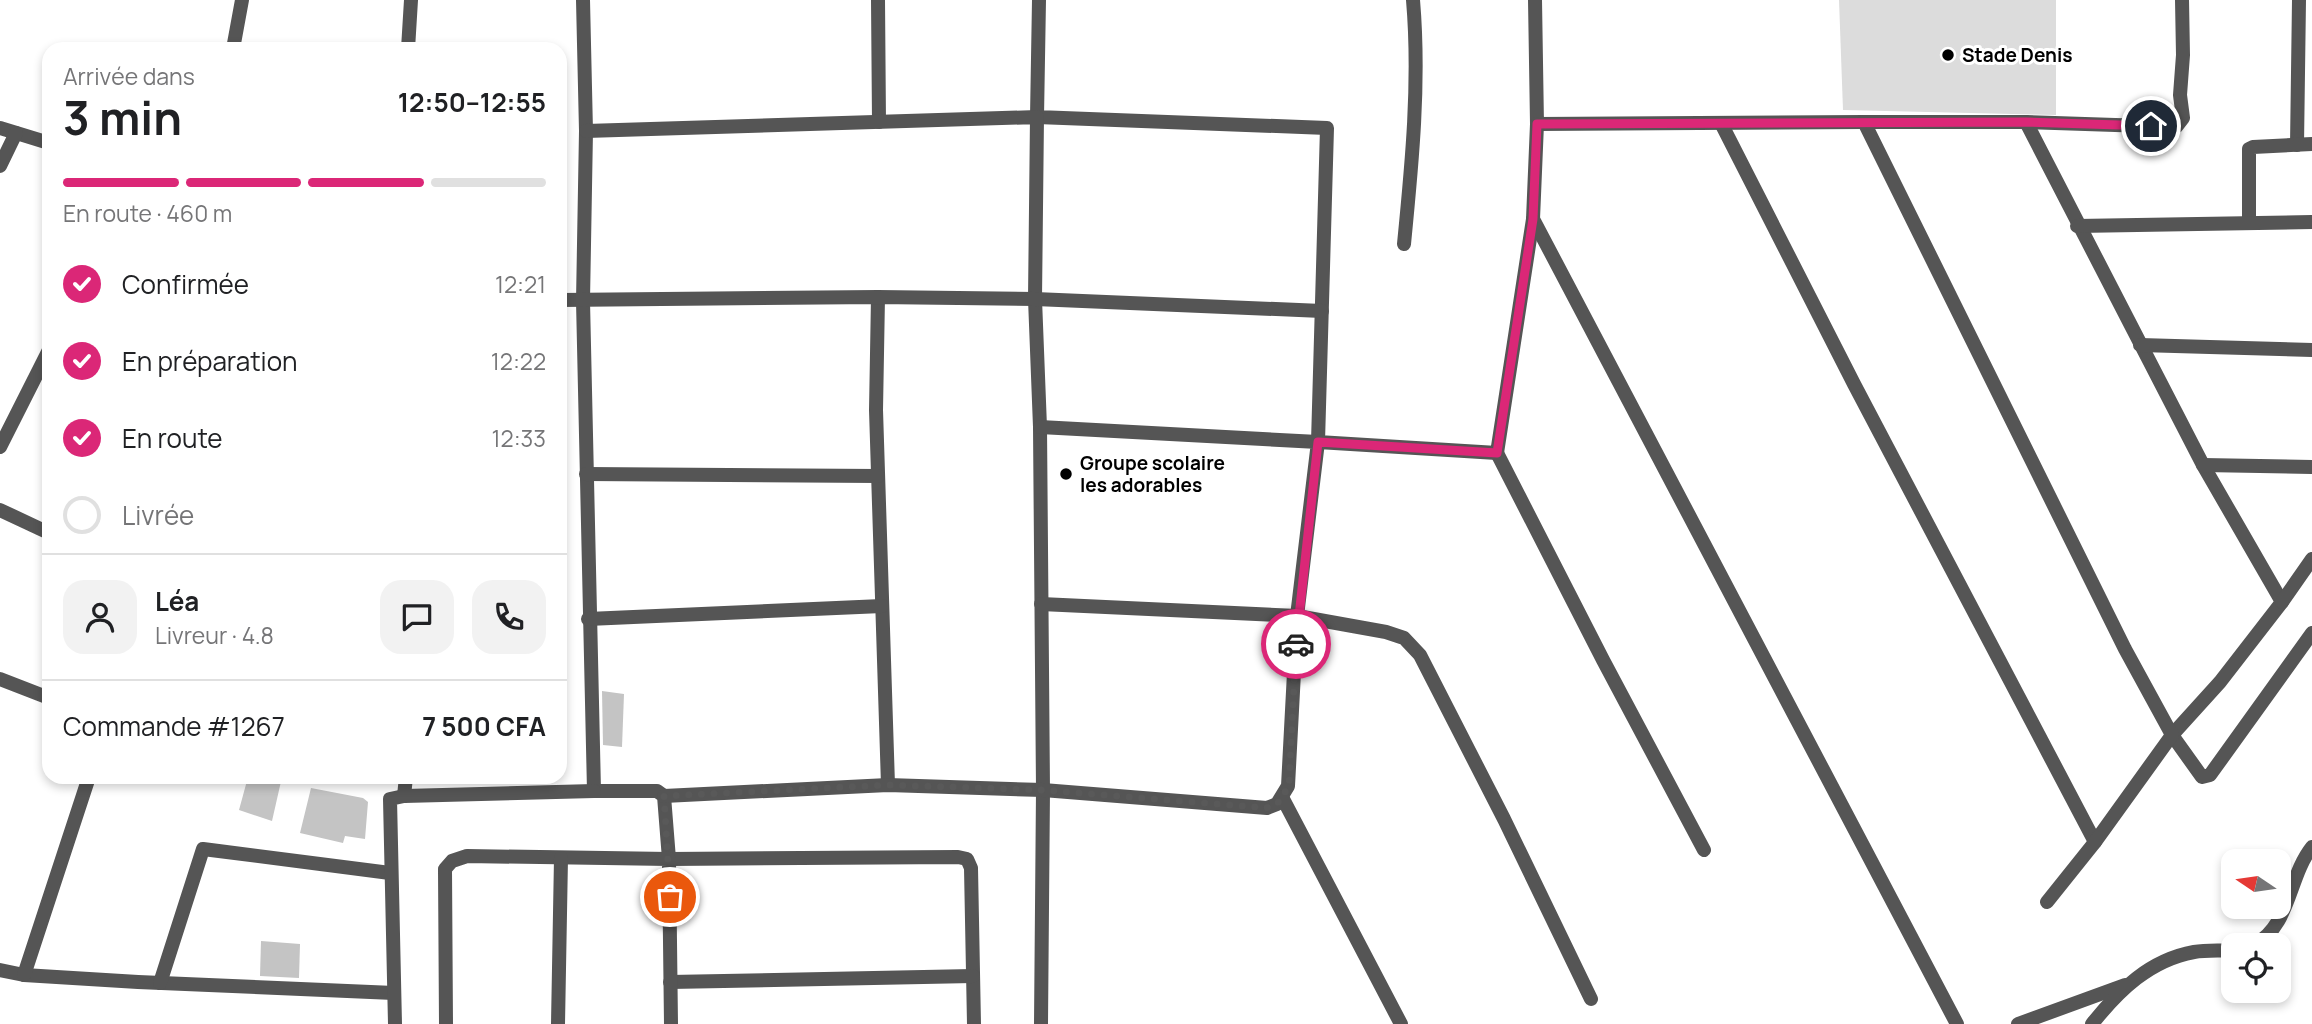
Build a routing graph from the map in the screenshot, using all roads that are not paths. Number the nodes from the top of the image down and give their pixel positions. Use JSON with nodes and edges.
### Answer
{"nodes":[{"id":1,"x":242,"y":0,"type":"edge"},
{"id":2,"x":411,"y":0,"type":"edge"},
{"id":3,"x":583,"y":0,"type":"edge"},
{"id":4,"x":878,"y":0,"type":"edge"},
{"id":5,"x":1039,"y":0,"type":"edge"},
{"id":6,"x":1413,"y":0,"type":"edge"},
{"id":7,"x":1535,"y":0,"type":"edge"},
{"id":8,"x":2182,"y":0,"type":"edge"},
{"id":9,"x":2299,"y":0,"type":"edge"},
{"id":10,"x":234,"y":42,"type":"edge"},
{"id":11,"x":408,"y":42,"type":"edge"},
{"id":12,"x":1037,"y":117,"type":"junction"},
{"id":13,"x":879,"y":122,"type":"junction"},
{"id":14,"x":1864,"y":122,"type":"junction"},
{"id":15,"x":2026,"y":122,"type":"junction"},
{"id":16,"x":1721,"y":123,"type":"junction"},
{"id":17,"x":1537,"y":124,"type":"junction"},
{"id":18,"x":0,"y":128,"type":"edge"},
{"id":19,"x":586,"y":131,"type":"junction"},
{"id":20,"x":16,"y":133,"type":"junction"},
{"id":21,"x":42,"y":140,"type":"edge"},
{"id":22,"x":2305,"y":144,"type":"edge"},
{"id":23,"x":0,"y":166,"type":"edge"},
{"id":24,"x":1533,"y":219,"type":"junction"},
{"id":25,"x":2312,"y":222,"type":"edge"},
{"id":26,"x":2249,"y":223,"type":"junction"},
{"id":27,"x":2077,"y":226,"type":"junction"},
{"id":28,"x":1404,"y":244,"type":"dead end"},
{"id":29,"x":878,"y":297,"type":"junction"},
{"id":30,"x":1035,"y":299,"type":"junction"},
{"id":31,"x":567,"y":301,"type":"edge"},
{"id":32,"x":583,"y":302,"type":"junction"},
{"id":33,"x":1322,"y":311,"type":"junction"},
{"id":34,"x":2140,"y":345,"type":"junction"},
{"id":35,"x":2312,"y":350,"type":"edge"},
{"id":36,"x":42,"y":368,"type":"edge"},
{"id":37,"x":1040,"y":427,"type":"junction"},
{"id":38,"x":1318,"y":442,"type":"junction"},
{"id":39,"x":0,"y":447,"type":"edge"},
{"id":40,"x":1497,"y":453,"type":"junction"},
{"id":41,"x":2203,"y":465,"type":"junction"},
{"id":42,"x":2312,"y":467,"type":"edge"},
{"id":43,"x":586,"y":474,"type":"junction"},
{"id":44,"x":878,"y":476,"type":"junction"},
{"id":45,"x":0,"y":510,"type":"edge"},
{"id":46,"x":42,"y":530,"type":"edge"},
{"id":47,"x":2312,"y":558,"type":"edge"},
{"id":48,"x":2281,"y":601,"type":"junction"},
{"id":49,"x":1041,"y":604,"type":"junction"},
{"id":50,"x":882,"y":606,"type":"junction"},
{"id":51,"x":1297,"y":616,"type":"junction"},
{"id":52,"x":588,"y":619,"type":"junction"},
{"id":53,"x":2312,"y":633,"type":"edge"},
{"id":54,"x":0,"y":679,"type":"edge"},
{"id":55,"x":42,"y":695,"type":"edge"},
{"id":56,"x":2172,"y":735,"type":"junction"},
{"id":57,"x":87,"y":784,"type":"edge"},
{"id":58,"x":405,"y":784,"type":"edge"},
{"id":59,"x":888,"y":785,"type":"junction"},
{"id":60,"x":1043,"y":790,"type":"junction"},
{"id":61,"x":594,"y":791,"type":"junction"},
{"id":62,"x":404,"y":796,"type":"junction"},
{"id":63,"x":664,"y":796,"type":"junction"},
{"id":64,"x":1282,"y":797,"type":"junction"},
{"id":65,"x":2095,"y":842,"type":"junction"},
{"id":66,"x":2312,"y":847,"type":"edge"},
{"id":67,"x":1704,"y":850,"type":"dead end"},
{"id":68,"x":561,"y":858,"type":"junction"},
{"id":69,"x":669,"y":859,"type":"junction"},
{"id":70,"x":390,"y":873,"type":"junction"},
{"id":71,"x":2047,"y":902,"type":"dead end"},
{"id":72,"x":2268,"y":933,"type":"edge"},
{"id":73,"x":2221,"y":951,"type":"edge"},
{"id":74,"x":0,"y":970,"type":"edge"},
{"id":75,"x":24,"y":975,"type":"junction"},
{"id":76,"x":972,"y":976,"type":"junction"},
{"id":77,"x":670,"y":982,"type":"junction"},
{"id":78,"x":160,"y":983,"type":"junction"},
{"id":79,"x":2128,"y":984,"type":"junction"},
{"id":80,"x":394,"y":993,"type":"junction"},
{"id":81,"x":1591,"y":999,"type":"dead end"},
{"id":82,"x":1046,"y":1023,"type":"edge"},
{"id":83,"x":395,"y":1024,"type":"edge"},
{"id":84,"x":446,"y":1024,"type":"edge"},
{"id":85,"x":558,"y":1024,"type":"edge"},
{"id":86,"x":671,"y":1024,"type":"edge"},
{"id":87,"x":974,"y":1024,"type":"edge"},
{"id":88,"x":1401,"y":1024,"type":"edge"},
{"id":89,"x":1957,"y":1024,"type":"edge"},
{"id":90,"x":2018,"y":1024,"type":"edge"},
{"id":91,"x":2092,"y":1024,"type":"edge"}],
"edges":[{"from":1,"to":10,"type":"street"},
{"from":2,"to":11,"type":"street"},
{"from":3,"to":19,"type":"street"},
{"from":4,"to":13,"type":"street"},
{"from":5,"to":12,"type":"street"},
{"from":6,"to":28,"type":"street"},
{"from":7,"to":17,"type":"street"},
{"from":8,"to":15,"type":"street"},
{"from":9,"to":22,"type":"street"},
{"from":12,"to":13,"type":"street"},
{"from":12,"to":30,"type":"street"},
{"from":12,"to":33,"type":"street"},
{"from":13,"to":19,"type":"street"},
{"from":14,"to":15,"type":"street"},
{"from":14,"to":16,"type":"street"},
{"from":14,"to":56,"type":"street"},
{"from":15,"to":27,"type":"street"},
{"from":16,"to":17,"type":"street"},
{"from":16,"to":65,"type":"street"},
{"from":17,"to":24,"type":"street"},
{"from":18,"to":20,"type":"street"},
{"from":19,"to":32,"type":"street"},
{"from":20,"to":21,"type":"street"},
{"from":20,"to":23,"type":"street"},
{"from":22,"to":26,"type":"street"},
{"from":24,"to":40,"type":"street"},
{"from":24,"to":89,"type":"street"},
{"from":25,"to":26,"type":"street"},
{"from":26,"to":27,"type":"street"},
{"from":27,"to":34,"type":"street"},
{"from":29,"to":30,"type":"street"},
{"from":29,"to":32,"type":"street"},
{"from":29,"to":44,"type":"street"},
{"from":30,"to":33,"type":"street"},
{"from":30,"to":37,"type":"street"},
{"from":31,"to":32,"type":"street"},
{"from":32,"to":43,"type":"street"},
{"from":33,"to":38,"type":"street"},
{"from":34,"to":35,"type":"street"},
{"from":34,"to":41,"type":"street"},
{"from":36,"to":39,"type":"street"},
{"from":37,"to":38,"type":"street"},
{"from":37,"to":49,"type":"street"},
{"from":38,"to":40,"type":"street"},
{"from":38,"to":51,"type":"street"},
{"from":40,"to":67,"type":"street"},
{"from":41,"to":42,"type":"street"},
{"from":41,"to":48,"type":"street"},
{"from":43,"to":44,"type":"street"},
{"from":43,"to":52,"type":"street"},
{"from":44,"to":50,"type":"street"},
{"from":45,"to":46,"type":"street"},
{"from":47,"to":48,"type":"street"},
{"from":48,"to":56,"type":"street"},
{"from":49,"to":51,"type":"street"},
{"from":49,"to":60,"type":"street"},
{"from":50,"to":52,"type":"street"},
{"from":50,"to":59,"type":"street"},
{"from":51,"to":64,"type":"street"},
{"from":51,"to":81,"type":"street"},
{"from":52,"to":61,"type":"street"},
{"from":53,"to":56,"type":"street"},
{"from":54,"to":55,"type":"street"},
{"from":56,"to":65,"type":"street"},
{"from":57,"to":75,"type":"street"},
{"from":58,"to":62,"type":"street"},
{"from":59,"to":60,"type":"street"},
{"from":59,"to":63,"type":"street"},
{"from":60,"to":64,"type":"street"},
{"from":60,"to":82,"type":"street"},
{"from":61,"to":62,"type":"street"},
{"from":61,"to":63,"type":"street"},
{"from":62,"to":70,"type":"street"},
{"from":63,"to":69,"type":"street"},
{"from":64,"to":88,"type":"street"},
{"from":65,"to":71,"type":"street"},
{"from":66,"to":72,"type":"street"},
{"from":68,"to":69,"type":"street"},
{"from":68,"to":84,"type":"street"},
{"from":68,"to":85,"type":"street"},
{"from":69,"to":76,"type":"street"},
{"from":69,"to":77,"type":"street"},
{"from":70,"to":78,"type":"street"},
{"from":70,"to":80,"type":"street"},
{"from":73,"to":79,"type":"street"},
{"from":74,"to":75,"type":"street"},
{"from":75,"to":78,"type":"street"},
{"from":76,"to":77,"type":"street"},
{"from":76,"to":87,"type":"street"},
{"from":77,"to":86,"type":"street"},
{"from":78,"to":80,"type":"street"},
{"from":79,"to":90,"type":"street"},
{"from":79,"to":91,"type":"street"},
{"from":80,"to":83,"type":"street"}]}
